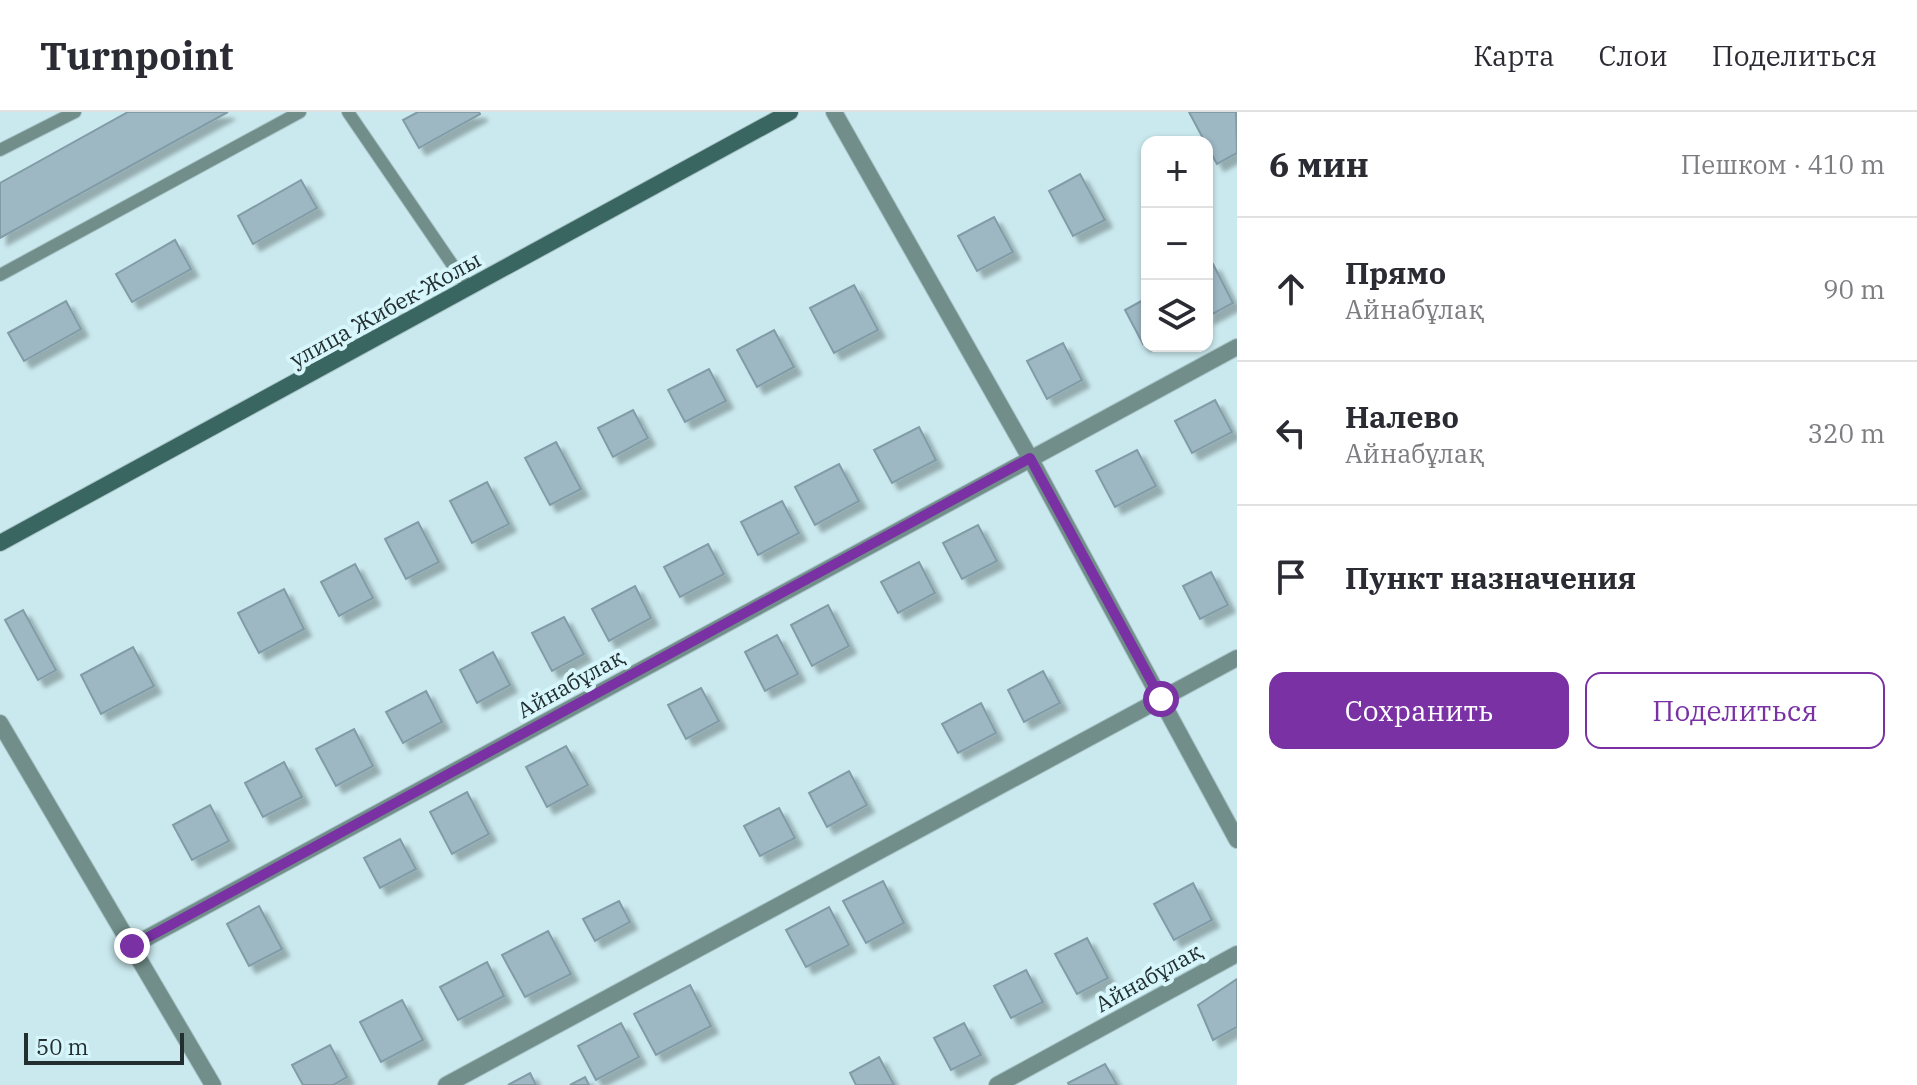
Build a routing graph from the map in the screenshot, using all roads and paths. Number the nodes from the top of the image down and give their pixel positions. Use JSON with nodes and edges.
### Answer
{"nodes":[{"id":1,"x":75,"y":112,"type":"edge"},
{"id":2,"x":300,"y":112,"type":"edge"},
{"id":3,"x":348,"y":112,"type":"edge"},
{"id":4,"x":790,"y":112,"type":"edge"},
{"id":5,"x":834,"y":112,"type":"edge"},
{"id":6,"x":0,"y":150,"type":"edge"},
{"id":7,"x":0,"y":275,"type":"edge"},
{"id":8,"x":469,"y":289,"type":"junction"},
{"id":9,"x":1237,"y":347,"type":"edge"},
{"id":10,"x":1030,"y":458,"type":"junction"},
{"id":11,"x":0,"y":543,"type":"edge"},
{"id":12,"x":1237,"y":658,"type":"edge"},
{"id":13,"x":1161,"y":699,"type":"junction"},
{"id":14,"x":0,"y":723,"type":"edge"},
{"id":15,"x":1237,"y":840,"type":"edge"},
{"id":16,"x":132,"y":946,"type":"junction"},
{"id":17,"x":1237,"y":954,"type":"edge"},
{"id":18,"x":213,"y":1085,"type":"edge"},
{"id":19,"x":446,"y":1085,"type":"edge"},
{"id":20,"x":997,"y":1085,"type":"edge"}],
"edges":[{"from":1,"to":6,"type":"lane"},
{"from":2,"to":7,"type":"lane"},
{"from":3,"to":8,"type":"lane"},
{"from":4,"to":8,"type":"street","name":"улица Жибек-Жолы"},
{"from":5,"to":10,"type":"street"},
{"from":8,"to":11,"type":"street","name":"улица Жибек-Жолы"},
{"from":9,"to":10,"type":"street","name":"Айнабұлақ"},
{"from":10,"to":13,"type":"street"},
{"from":10,"to":16,"type":"street","name":"Айнабұлақ"},
{"from":12,"to":13,"type":"street"},
{"from":13,"to":15,"type":"street"},
{"from":13,"to":19,"type":"street"},
{"from":14,"to":16,"type":"street"},
{"from":16,"to":18,"type":"street"},
{"from":17,"to":20,"type":"street","name":"Айнабұлақ"}]}
